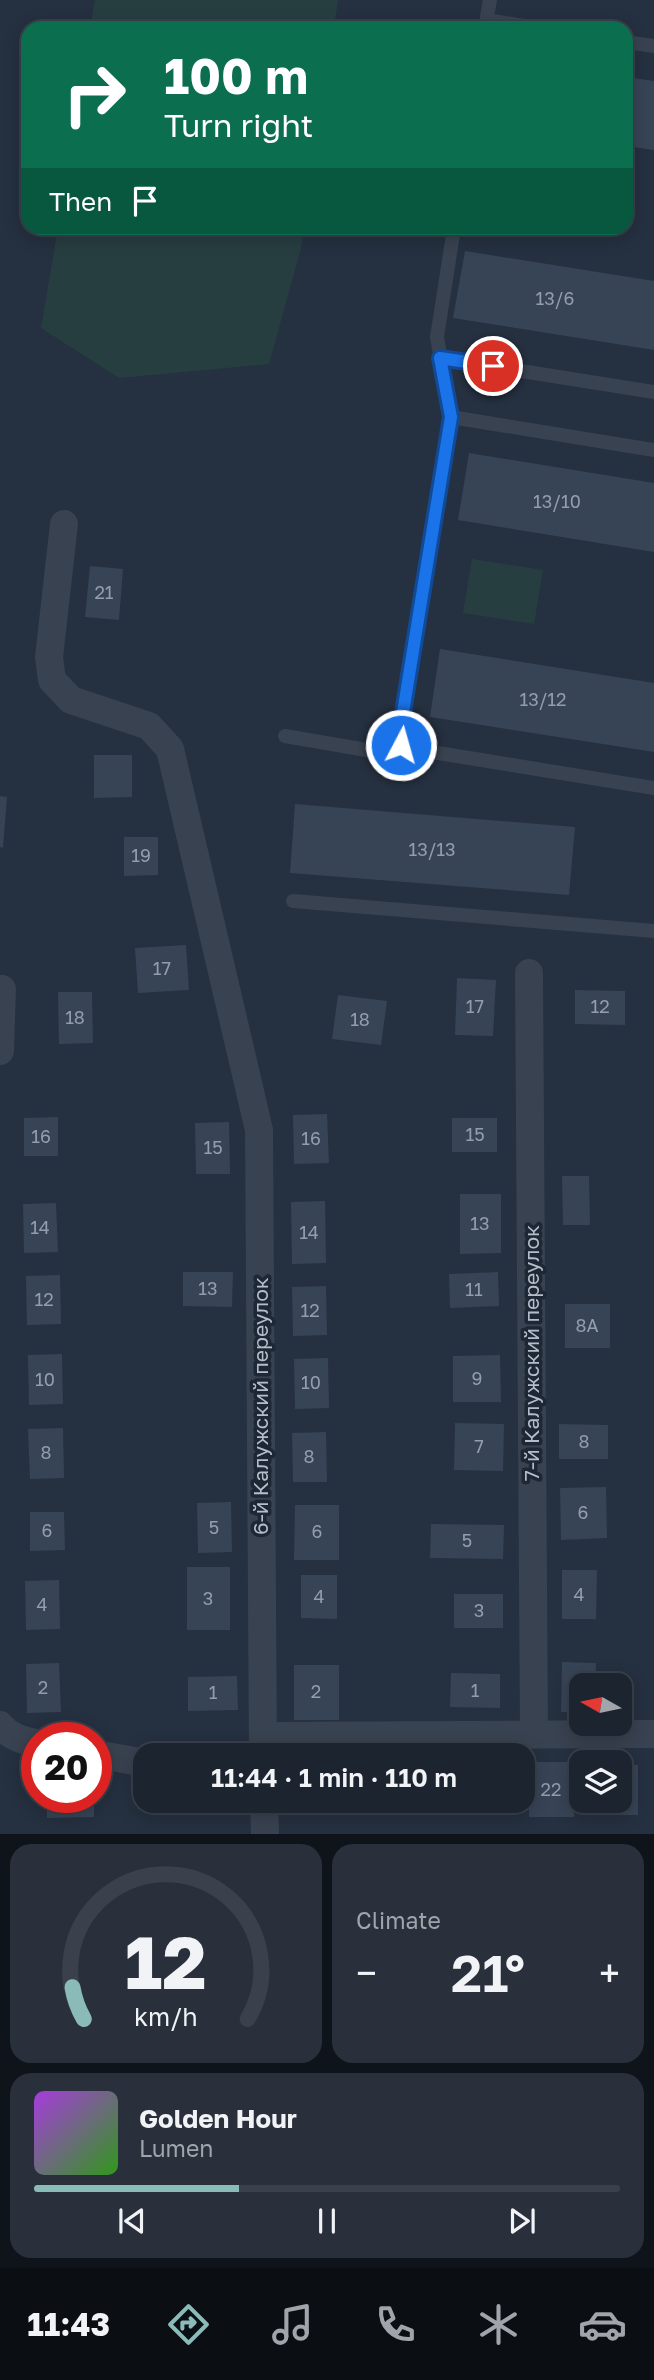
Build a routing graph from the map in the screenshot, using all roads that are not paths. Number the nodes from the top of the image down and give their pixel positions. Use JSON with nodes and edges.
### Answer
{"nodes":[{"id":1,"x":490,"y":0,"type":"edge"},
{"id":2,"x":486,"y":21,"type":"edge"},
{"id":3,"x":633,"y":43,"type":"edge"},
{"id":4,"x":654,"y":46,"type":"edge"},
{"id":5,"x":453,"y":235,"type":"edge"},
{"id":6,"x":440,"y":358,"type":"junction"},
{"id":7,"x":654,"y":392,"type":"edge"},
{"id":8,"x":451,"y":417,"type":"junction"},
{"id":9,"x":654,"y":450,"type":"edge"},
{"id":10,"x":64,"y":524,"type":"dead end"},
{"id":11,"x":285,"y":736,"type":"dead end"},
{"id":12,"x":401,"y":745,"type":"junction"},
{"id":13,"x":654,"y":788,"type":"edge"},
{"id":14,"x":293,"y":901,"type":"dead end"},
{"id":15,"x":654,"y":931,"type":"edge"},
{"id":16,"x":529,"y":973,"type":"dead end"},
{"id":17,"x":2,"y":989,"type":"dead end"},
{"id":18,"x":0,"y":1051,"type":"edge"},
{"id":19,"x":0,"y":1725,"type":"edge"},
{"id":20,"x":534,"y":1734,"type":"junction"},
{"id":21,"x":654,"y":1734,"type":"edge"},
{"id":22,"x":21,"y":1738,"type":"edge"},
{"id":23,"x":263,"y":1743,"type":"edge"},
{"id":24,"x":312,"y":1743,"type":"edge"},
{"id":25,"x":112,"y":1757,"type":"edge"},
{"id":26,"x":133,"y":1761,"type":"edge"},
{"id":27,"x":264,"y":1813,"type":"edge"},
{"id":28,"x":265,"y":1834,"type":"edge"}],
"edges":[{"from":1,"to":2,"type":"lane"},
{"from":3,"to":4,"type":"lane"},
{"from":5,"to":6,"type":"lane"},
{"from":6,"to":7,"type":"lane"},
{"from":6,"to":8,"type":"lane"},
{"from":8,"to":9,"type":"lane"},
{"from":8,"to":12,"type":"lane"},
{"from":10,"to":23,"type":"street","name":"6-й Калужский переулок"},
{"from":11,"to":12,"type":"lane"},
{"from":12,"to":13,"type":"lane"},
{"from":14,"to":15,"type":"lane"},
{"from":16,"to":20,"type":"street","name":"7-й Калужский переулок"},
{"from":17,"to":18,"type":"street"},
{"from":19,"to":22,"type":"street"},
{"from":20,"to":21,"type":"street"},
{"from":20,"to":24,"type":"street"},
{"from":25,"to":26,"type":"street"},
{"from":27,"to":28,"type":"street"}]}
